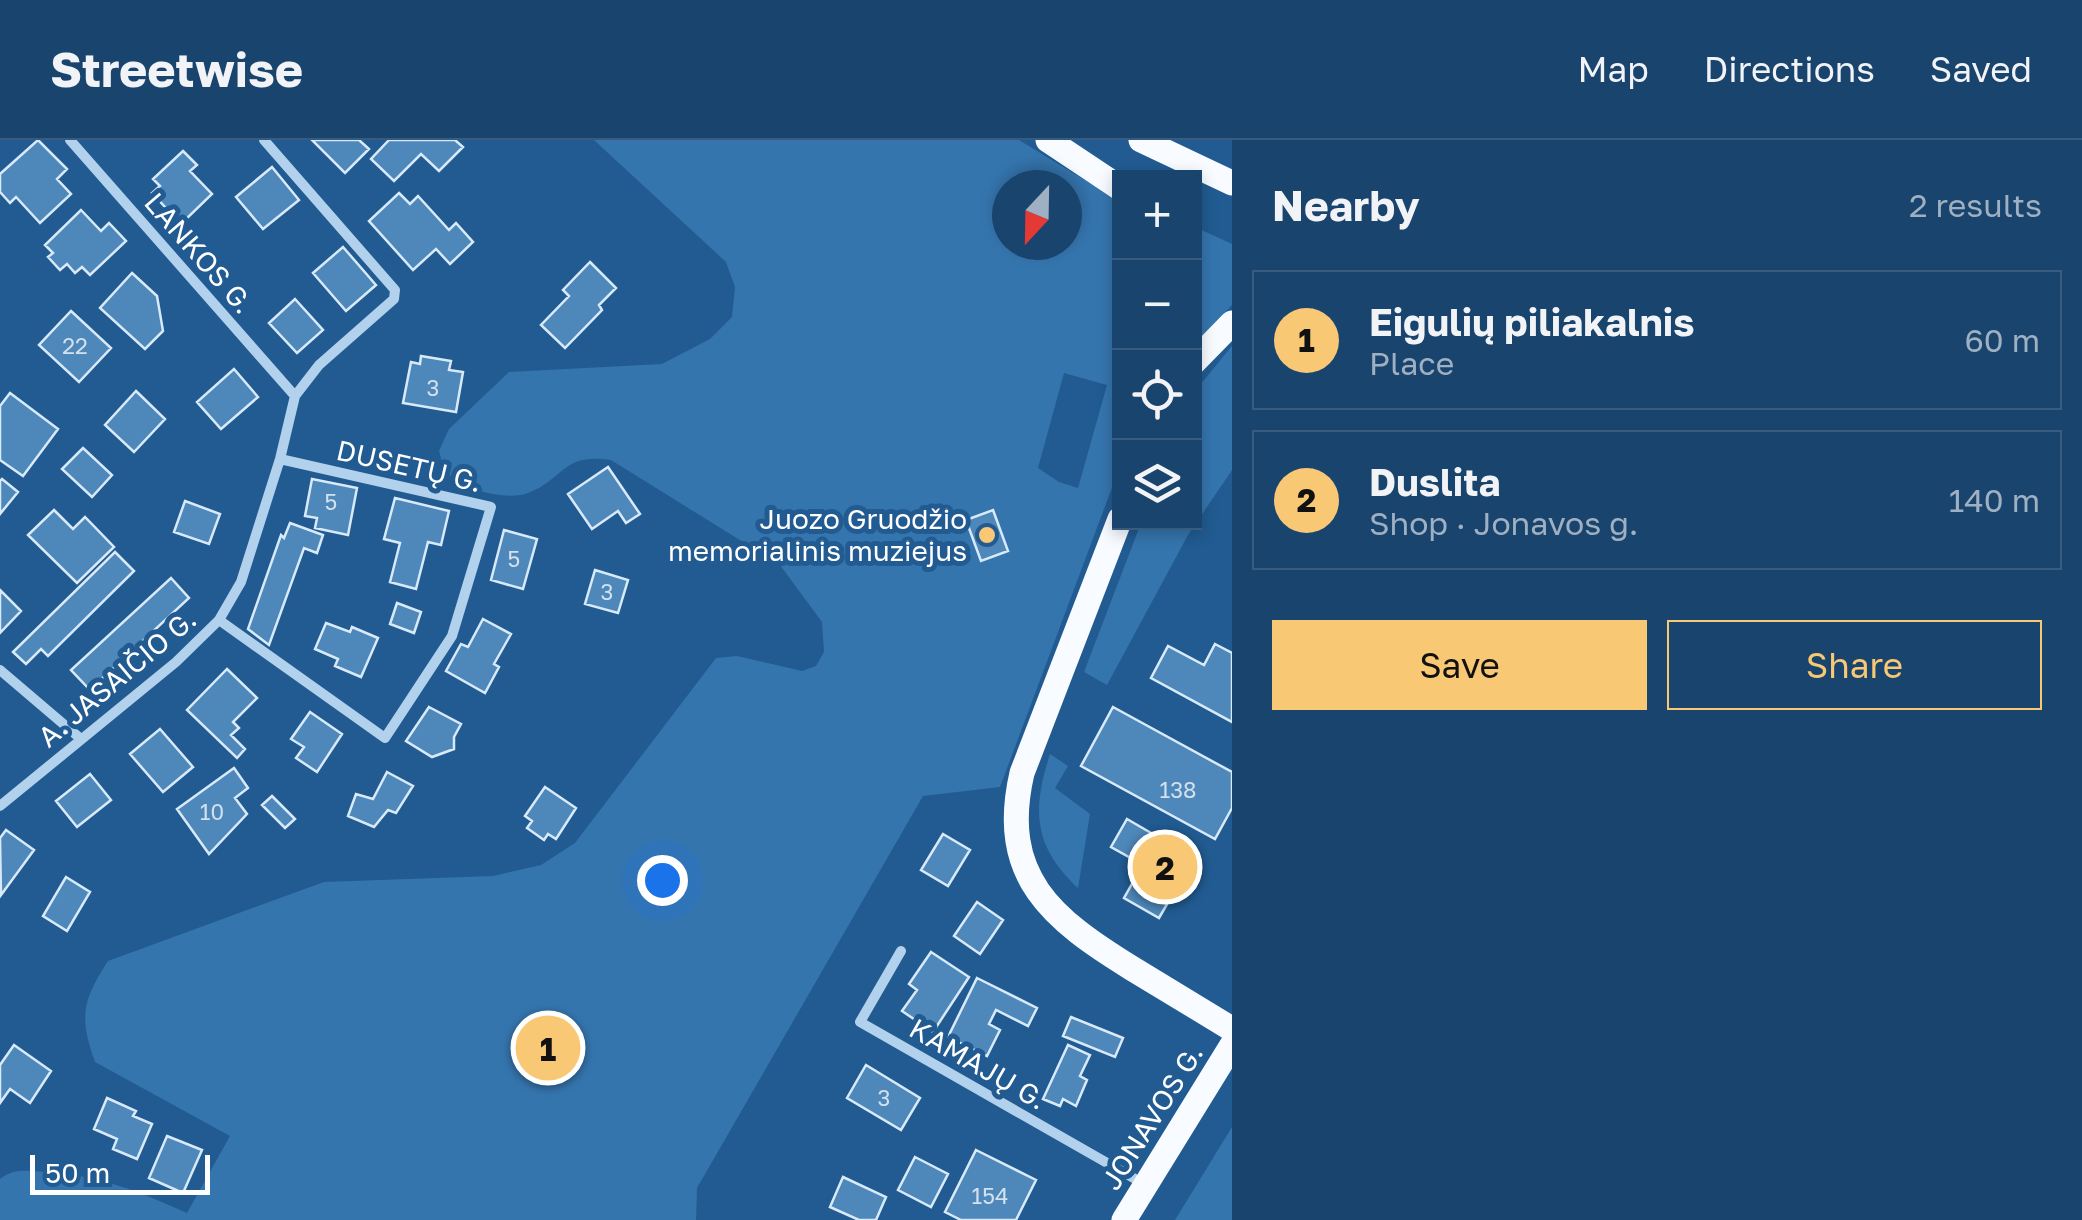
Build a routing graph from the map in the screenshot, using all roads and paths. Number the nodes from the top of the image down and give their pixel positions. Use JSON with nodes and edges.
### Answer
{"nodes":[{"id":1,"x":70,"y":140,"type":"edge"},
{"id":2,"x":264,"y":140,"type":"edge"},
{"id":3,"x":1048,"y":140,"type":"edge"},
{"id":4,"x":1140,"y":140,"type":"edge"},
{"id":5,"x":1112,"y":183,"type":"edge"},
{"id":6,"x":1232,"y":183,"type":"edge"},
{"id":7,"x":1232,"y":323,"type":"edge"},
{"id":8,"x":1202,"y":354,"type":"edge"},
{"id":9,"x":295,"y":396,"type":"junction"},
{"id":10,"x":280,"y":459,"type":"junction"},
{"id":11,"x":1116,"y":530,"type":"edge"},
{"id":12,"x":219,"y":620,"type":"junction"},
{"id":13,"x":0,"y":670,"type":"edge"},
{"id":14,"x":81,"y":740,"type":"junction"},
{"id":15,"x":0,"y":806,"type":"edge"},
{"id":16,"x":901,"y":951,"type":"dead end"},
{"id":17,"x":1232,"y":1029,"type":"edge"},
{"id":18,"x":1232,"y":1045,"type":"edge"},
{"id":19,"x":1146,"y":1185,"type":"junction"},
{"id":20,"x":1124,"y":1220,"type":"edge"}],
"edges":[{"from":1,"to":9,"type":"street","name":"LANKOS G."},
{"from":2,"to":9,"type":"street"},
{"from":3,"to":5,"type":"main road"},
{"from":4,"to":6,"type":"main road"},
{"from":7,"to":8,"type":"main road"},
{"from":9,"to":10,"type":"street","name":"A. JASAIČIO G."},
{"from":10,"to":12,"type":"street","name":"A. JASAIČIO G."},
{"from":10,"to":12,"type":"street","name":"DUSETŲ G."},
{"from":11,"to":17,"type":"main road"},
{"from":12,"to":14,"type":"street","name":"A. JASAIČIO G."},
{"from":13,"to":14,"type":"street"},
{"from":14,"to":15,"type":"street","name":"A. JASAIČIO G."},
{"from":16,"to":19,"type":"street","name":"KAMAJŲ G."},
{"from":18,"to":19,"type":"main road","name":"JONAVOS G."},
{"from":19,"to":20,"type":"main road","name":"JONAVOS G."}]}
